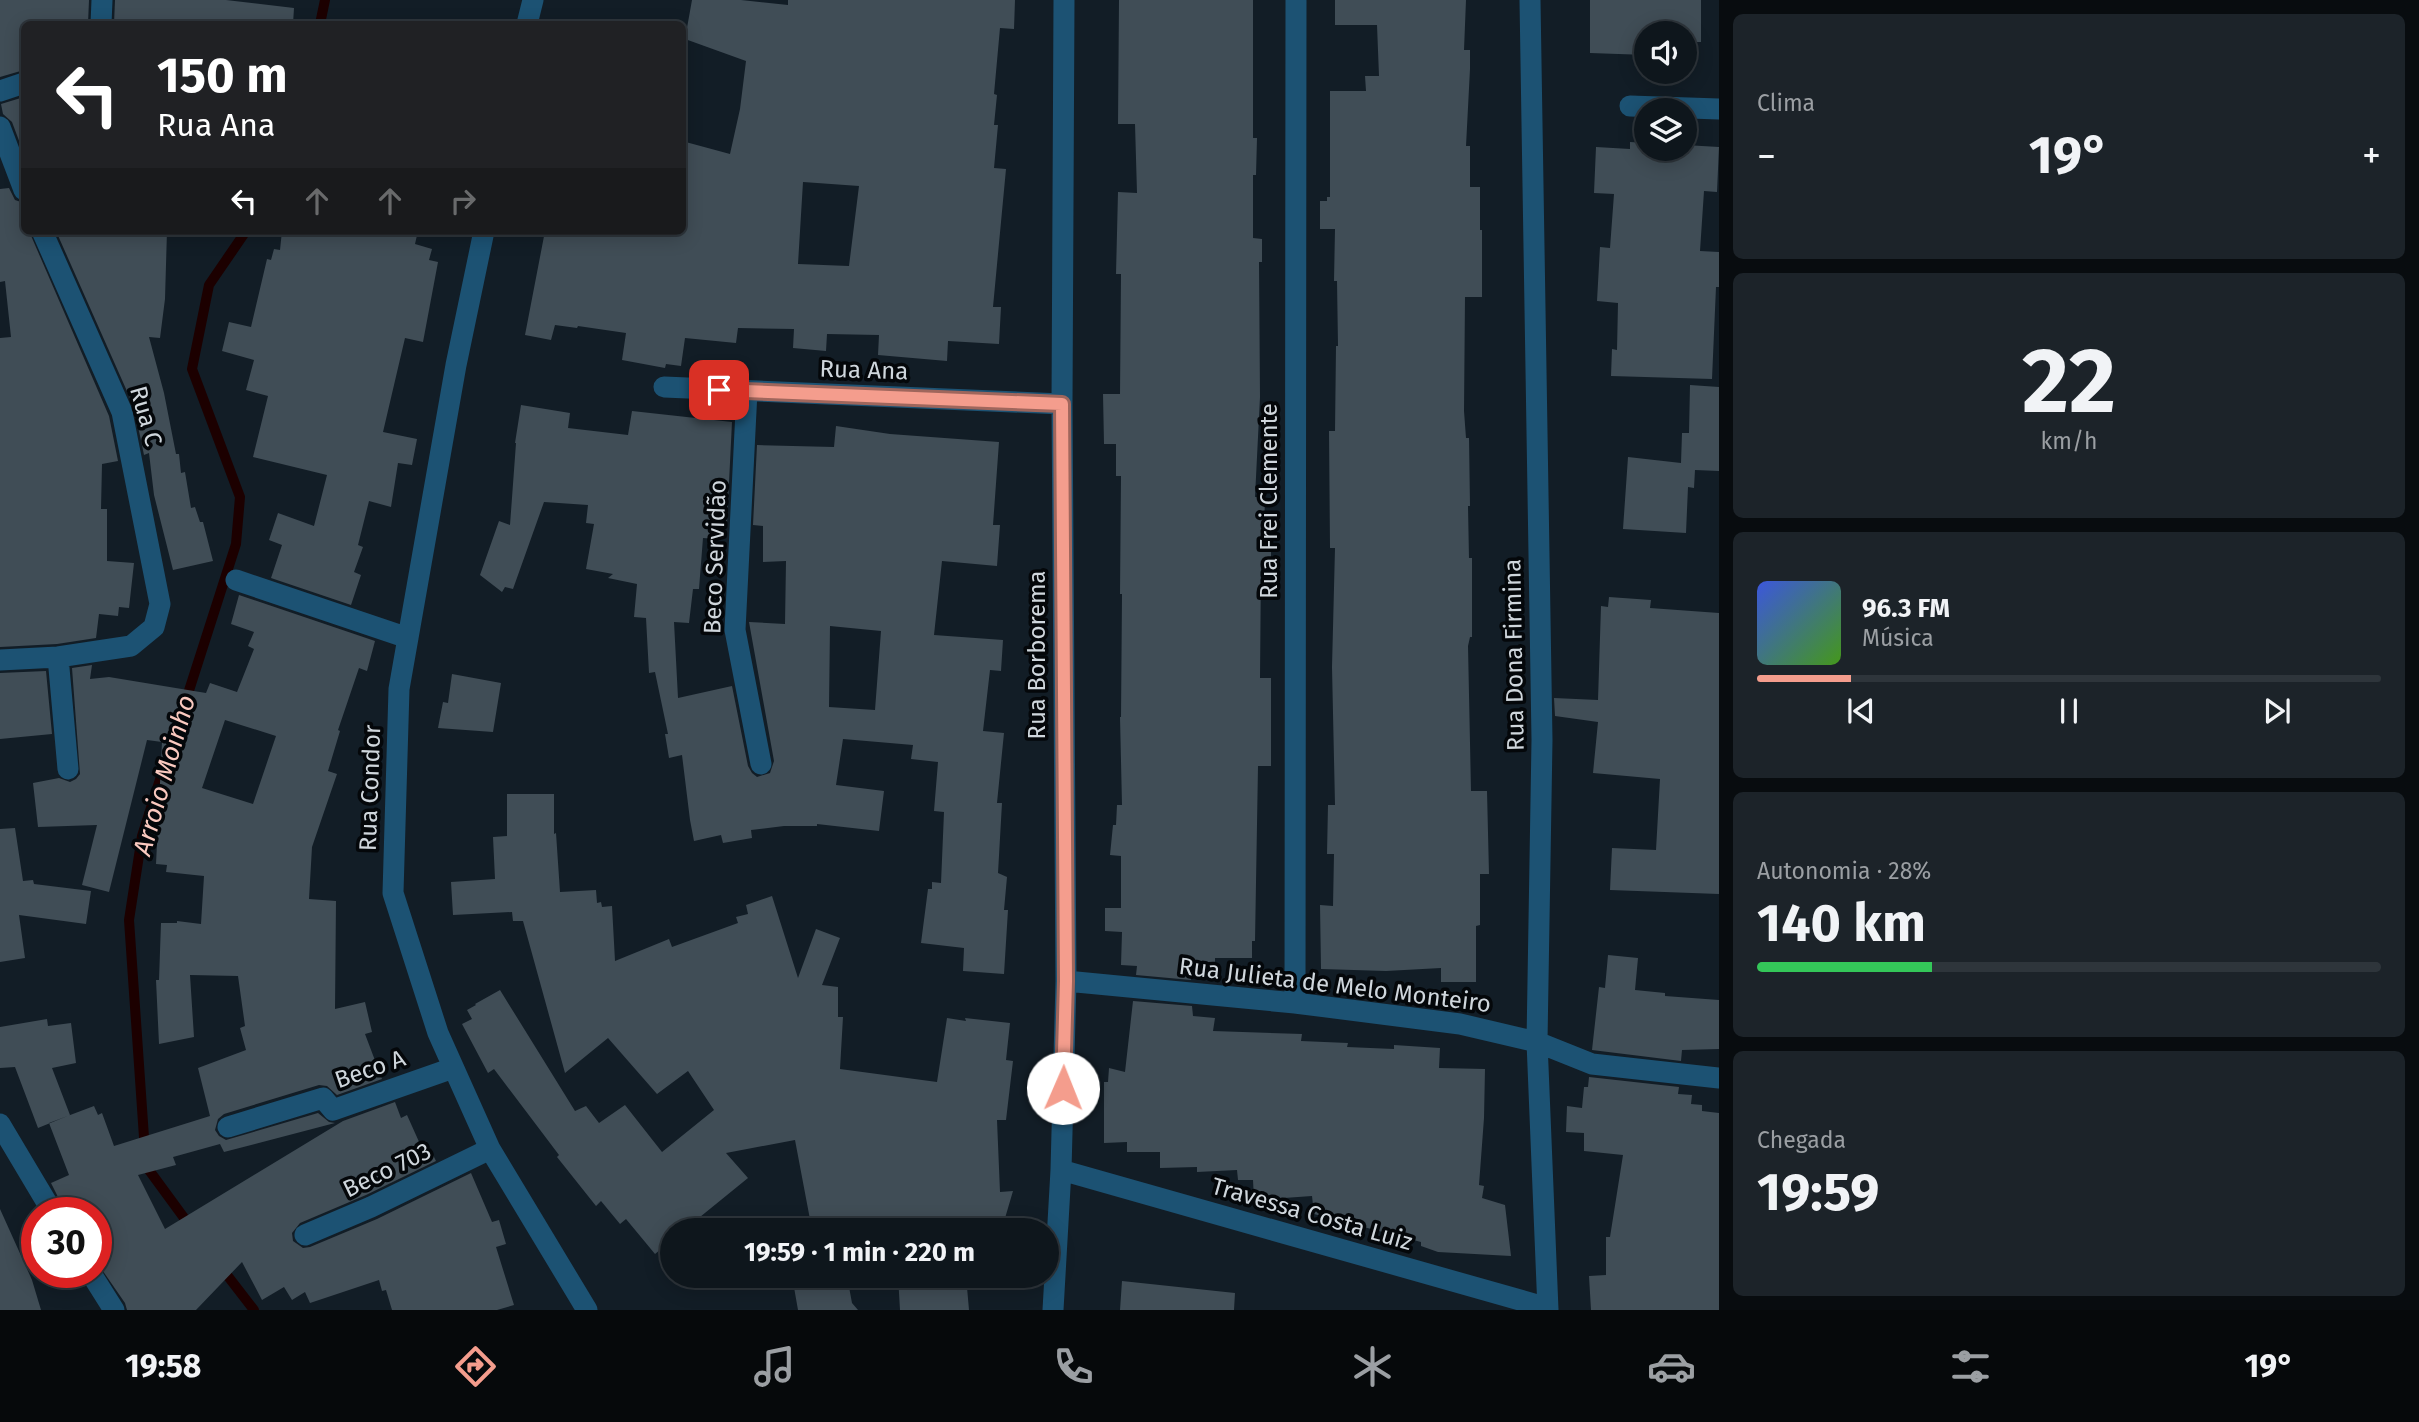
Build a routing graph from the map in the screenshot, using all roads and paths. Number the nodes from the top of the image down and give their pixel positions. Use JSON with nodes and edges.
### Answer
{"nodes":[{"id":1,"x":102,"y":0,"type":"edge"},
{"id":2,"x":533,"y":0,"type":"edge"},
{"id":3,"x":1064,"y":0,"type":"edge"},
{"id":4,"x":1296,"y":0,"type":"edge"},
{"id":5,"x":1530,"y":0,"type":"edge"},
{"id":6,"x":101,"y":21,"type":"edge"},
{"id":7,"x":528,"y":21,"type":"edge"},
{"id":8,"x":21,"y":84,"type":"edge"},
{"id":9,"x":0,"y":91,"type":"edge"},
{"id":10,"x":1630,"y":106,"type":"dead end"},
{"id":11,"x":1719,"y":109,"type":"edge"},
{"id":12,"x":0,"y":127,"type":"edge"},
{"id":13,"x":17,"y":152,"type":"edge"},
{"id":14,"x":21,"y":174,"type":"edge"},
{"id":15,"x":44,"y":235,"type":"edge"},
{"id":16,"x":483,"y":235,"type":"edge"},
{"id":17,"x":664,"y":387,"type":"dead end"},
{"id":18,"x":747,"y":391,"type":"junction"},
{"id":19,"x":1062,"y":404,"type":"junction"},
{"id":20,"x":236,"y":580,"type":"dead end"},
{"id":21,"x":408,"y":638,"type":"junction"},
{"id":22,"x":58,"y":657,"type":"junction"},
{"id":23,"x":0,"y":660,"type":"edge"},
{"id":24,"x":761,"y":765,"type":"dead end"},
{"id":25,"x":68,"y":769,"type":"dead end"},
{"id":26,"x":1066,"y":981,"type":"junction"},
{"id":27,"x":1295,"y":1003,"type":"junction"},
{"id":28,"x":1537,"y":1042,"type":"junction"},
{"id":29,"x":453,"y":1068,"type":"junction"},
{"id":30,"x":1719,"y":1078,"type":"edge"},
{"id":31,"x":0,"y":1124,"type":"edge"},
{"id":32,"x":229,"y":1127,"type":"dead end"},
{"id":33,"x":490,"y":1149,"type":"junction"},
{"id":34,"x":1061,"y":1170,"type":"junction"},
{"id":35,"x":43,"y":1197,"type":"edge"},
{"id":36,"x":305,"y":1235,"type":"dead end"},
{"id":37,"x":100,"y":1288,"type":"edge"},
{"id":38,"x":1548,"y":1309,"type":"edge"},
{"id":39,"x":114,"y":1310,"type":"edge"},
{"id":40,"x":587,"y":1310,"type":"edge"},
{"id":41,"x":1054,"y":1310,"type":"edge"}],
"edges":[{"from":1,"to":6,"type":"street"},
{"from":2,"to":7,"type":"street"},
{"from":3,"to":19,"type":"street","name":"Rua Borborema"},
{"from":4,"to":27,"type":"street","name":"Rua Frei Clemente"},
{"from":5,"to":28,"type":"street","name":"Rua Dona Firmina"},
{"from":8,"to":9,"type":"street"},
{"from":10,"to":11,"type":"street"},
{"from":12,"to":13,"type":"street"},
{"from":13,"to":14,"type":"street"},
{"from":15,"to":22,"type":"street","name":"Rua C"},
{"from":16,"to":21,"type":"street","name":"Rua Condor"},
{"from":17,"to":18,"type":"street","name":"Rua Ana"},
{"from":18,"to":19,"type":"street","name":"Rua Ana"},
{"from":18,"to":24,"type":"street","name":"Beco Servidão"},
{"from":19,"to":26,"type":"street","name":"Rua Borborema"},
{"from":20,"to":21,"type":"street"},
{"from":21,"to":29,"type":"street","name":"Rua Condor"},
{"from":22,"to":23,"type":"street"},
{"from":22,"to":25,"type":"street"},
{"from":26,"to":27,"type":"street","name":"Rua Julieta de Melo Monteiro"},
{"from":26,"to":34,"type":"street","name":"Rua Borborema"},
{"from":27,"to":28,"type":"street","name":"Rua Julieta de Melo Monteiro"},
{"from":28,"to":30,"type":"street","name":"Rua Julieta de Melo Monteiro"},
{"from":28,"to":38,"type":"street","name":"Rua Dona Firmina"},
{"from":29,"to":32,"type":"street","name":"Beco A"},
{"from":29,"to":33,"type":"street","name":"Rua Condor"},
{"from":31,"to":35,"type":"street"},
{"from":33,"to":36,"type":"street","name":"Beco 703"},
{"from":33,"to":40,"type":"street","name":"Rua Condor"},
{"from":34,"to":38,"type":"street","name":"Travessa Costa Luiz"},
{"from":34,"to":41,"type":"street","name":"Rua Borborema"},
{"from":37,"to":39,"type":"street"}]}
